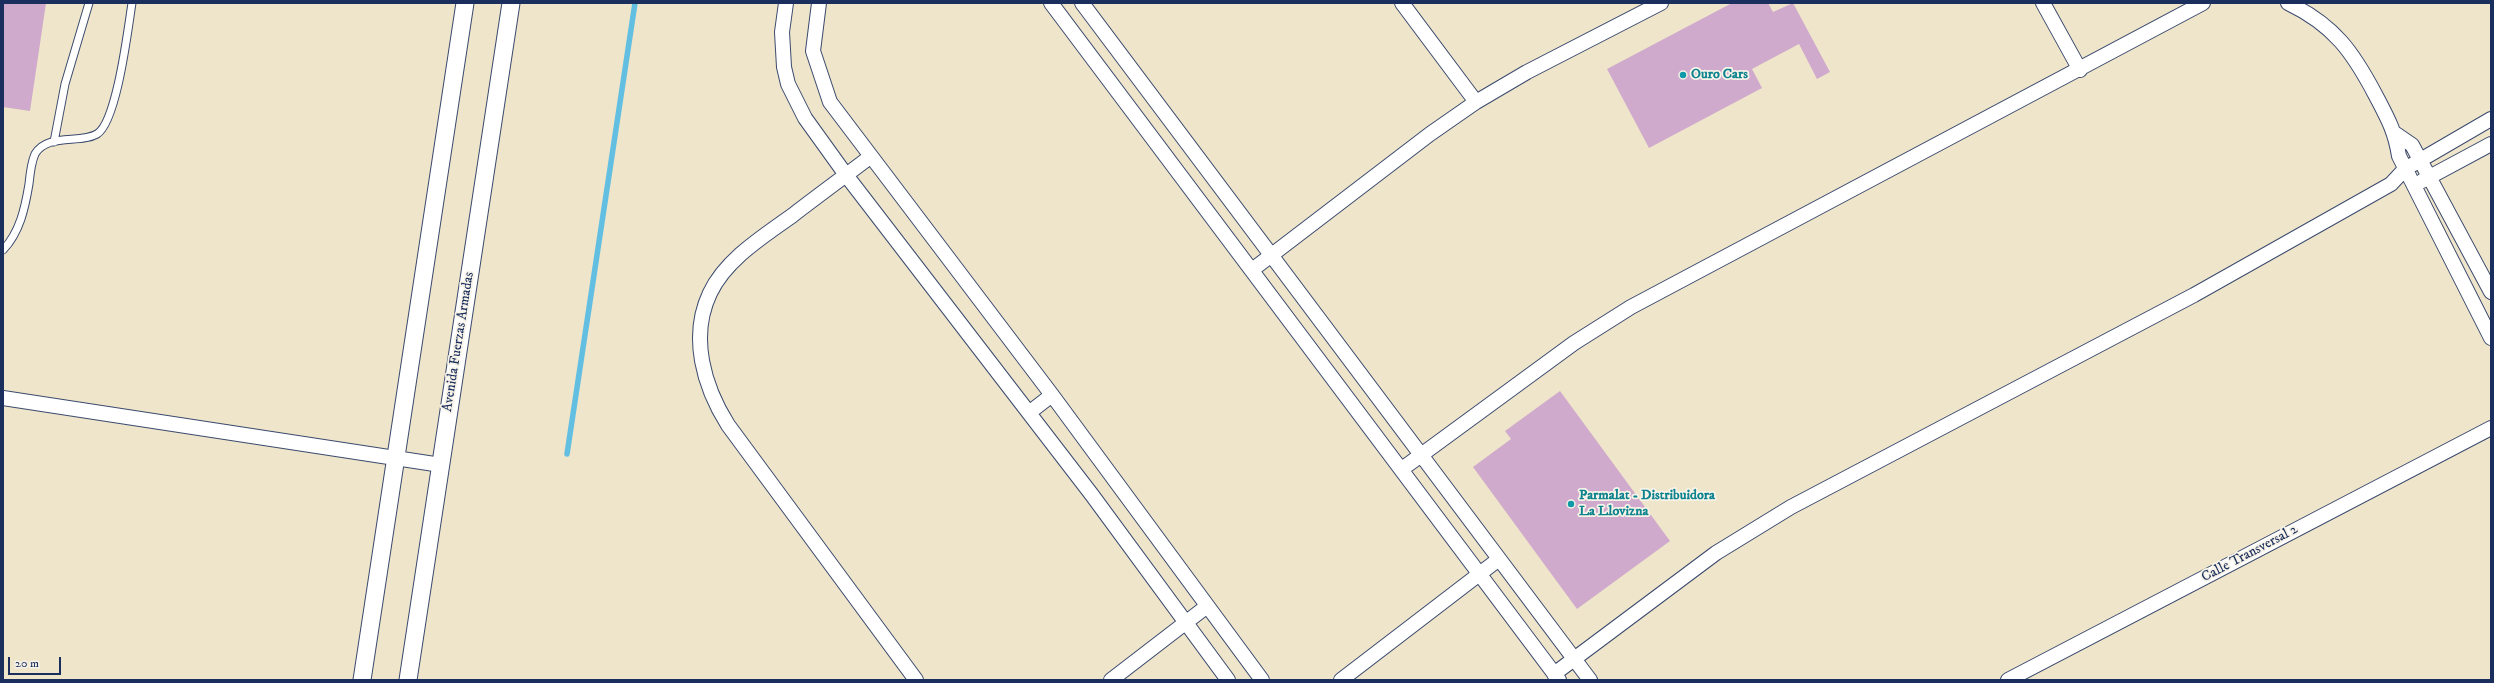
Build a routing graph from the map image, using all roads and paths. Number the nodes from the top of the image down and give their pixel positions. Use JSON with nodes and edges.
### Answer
{"nodes":[{"id":1,"x":89,"y":3,"type":"edge"},
{"id":2,"x":132,"y":3,"type":"edge"},
{"id":3,"x":465,"y":3,"type":"edge"},
{"id":4,"x":511,"y":3,"type":"edge"},
{"id":5,"x":786,"y":3,"type":"edge"},
{"id":6,"x":819,"y":3,"type":"edge"},
{"id":7,"x":1051,"y":3,"type":"edge"},
{"id":8,"x":1082,"y":3,"type":"edge"},
{"id":9,"x":1402,"y":3,"type":"edge"},
{"id":10,"x":1661,"y":3,"type":"edge"},
{"id":11,"x":2043,"y":3,"type":"edge"},
{"id":12,"x":2202,"y":3,"type":"edge"},
{"id":13,"x":2288,"y":3,"type":"edge"},
{"id":14,"x":2080,"y":70,"type":"junction"},
{"id":15,"x":1476,"y":102,"type":"junction"},
{"id":16,"x":2491,"y":119,"type":"edge"},
{"id":17,"x":2396,"y":134,"type":"junction"},
{"id":18,"x":54,"y":142,"type":"junction"},
{"id":19,"x":2491,"y":144,"type":"edge"},
{"id":20,"x":870,"y":156,"type":"junction"},
{"id":21,"x":2420,"y":159,"type":"junction"},
{"id":22,"x":2405,"y":169,"type":"junction"},
{"id":23,"x":846,"y":175,"type":"junction"},
{"id":24,"x":2430,"y":178,"type":"junction"},
{"id":25,"x":2391,"y":184,"type":"junction"},
{"id":26,"x":2414,"y":186,"type":"junction"},
{"id":27,"x":3,"y":250,"type":"edge"},
{"id":28,"x":1271,"y":255,"type":"junction"},
{"id":29,"x":1252,"y":270,"type":"junction"},
{"id":30,"x":2491,"y":292,"type":"edge"},
{"id":31,"x":2491,"y":338,"type":"edge"},
{"id":32,"x":1052,"y":395,"type":"junction"},
{"id":33,"x":3,"y":398,"type":"edge"},
{"id":34,"x":1030,"y":412,"type":"junction"},
{"id":35,"x":2491,"y":428,"type":"edge"},
{"id":36,"x":1421,"y":455,"type":"junction"},
{"id":37,"x":395,"y":458,"type":"junction"},
{"id":38,"x":440,"y":465,"type":"junction"},
{"id":39,"x":1402,"y":469,"type":"junction"},
{"id":40,"x":1499,"y":559,"type":"junction"},
{"id":41,"x":1480,"y":574,"type":"junction"},
{"id":42,"x":1206,"y":607,"type":"junction"},
{"id":43,"x":1186,"y":624,"type":"junction"},
{"id":44,"x":1574,"y":658,"type":"junction"},
{"id":45,"x":1556,"y":677,"type":"edge"},
{"id":46,"x":362,"y":680,"type":"edge"},
{"id":47,"x":408,"y":680,"type":"edge"},
{"id":48,"x":916,"y":680,"type":"edge"},
{"id":49,"x":1111,"y":680,"type":"edge"},
{"id":50,"x":1228,"y":680,"type":"edge"},
{"id":51,"x":1262,"y":680,"type":"edge"},
{"id":52,"x":1341,"y":680,"type":"edge"},
{"id":53,"x":1590,"y":680,"type":"edge"},
{"id":54,"x":2008,"y":680,"type":"edge"}],
"edges":[{"from":1,"to":18,"type":"lane"},
{"from":2,"to":18,"type":"lane"},
{"from":3,"to":37,"type":"street"},
{"from":4,"to":38,"type":"street","name":"Avenida Fuerzas Armadas"},
{"from":5,"to":23,"type":"street"},
{"from":6,"to":20,"type":"street"},
{"from":7,"to":29,"type":"street"},
{"from":8,"to":28,"type":"street"},
{"from":9,"to":15,"type":"street"},
{"from":10,"to":15,"type":"street"},
{"from":11,"to":14,"type":"street"},
{"from":12,"to":14,"type":"street"},
{"from":13,"to":17,"type":"street"},
{"from":14,"to":36,"type":"street"},
{"from":15,"to":28,"type":"street"},
{"from":16,"to":21,"type":"street"},
{"from":17,"to":21,"type":"street"},
{"from":17,"to":22,"type":"street"},
{"from":18,"to":27,"type":"lane"},
{"from":19,"to":24,"type":"street"},
{"from":20,"to":23,"type":"street"},
{"from":20,"to":32,"type":"street"},
{"from":21,"to":22,"type":"street"},
{"from":21,"to":24,"type":"street"},
{"from":22,"to":25,"type":"street"},
{"from":22,"to":26,"type":"street"},
{"from":23,"to":34,"type":"street"},
{"from":23,"to":48,"type":"street"},
{"from":24,"to":26,"type":"street"},
{"from":24,"to":30,"type":"street"},
{"from":25,"to":26,"type":"street"},
{"from":25,"to":44,"type":"street"},
{"from":26,"to":31,"type":"street"},
{"from":28,"to":29,"type":"street"},
{"from":28,"to":36,"type":"street"},
{"from":29,"to":39,"type":"street"},
{"from":32,"to":34,"type":"street"},
{"from":32,"to":42,"type":"street"},
{"from":33,"to":37,"type":"street"},
{"from":34,"to":43,"type":"street"},
{"from":35,"to":54,"type":"street","name":"Calle Transversal 2"},
{"from":36,"to":39,"type":"street"},
{"from":36,"to":40,"type":"street"},
{"from":37,"to":38,"type":"street"},
{"from":37,"to":46,"type":"street"},
{"from":38,"to":47,"type":"street","name":"Avenida Fuerzas Armadas"},
{"from":39,"to":41,"type":"street"},
{"from":40,"to":41,"type":"street"},
{"from":40,"to":44,"type":"street"},
{"from":41,"to":45,"type":"street"},
{"from":41,"to":52,"type":"street"},
{"from":42,"to":43,"type":"street"},
{"from":42,"to":51,"type":"street"},
{"from":43,"to":49,"type":"street"},
{"from":43,"to":50,"type":"street"},
{"from":44,"to":45,"type":"street"},
{"from":44,"to":53,"type":"street"}]}
